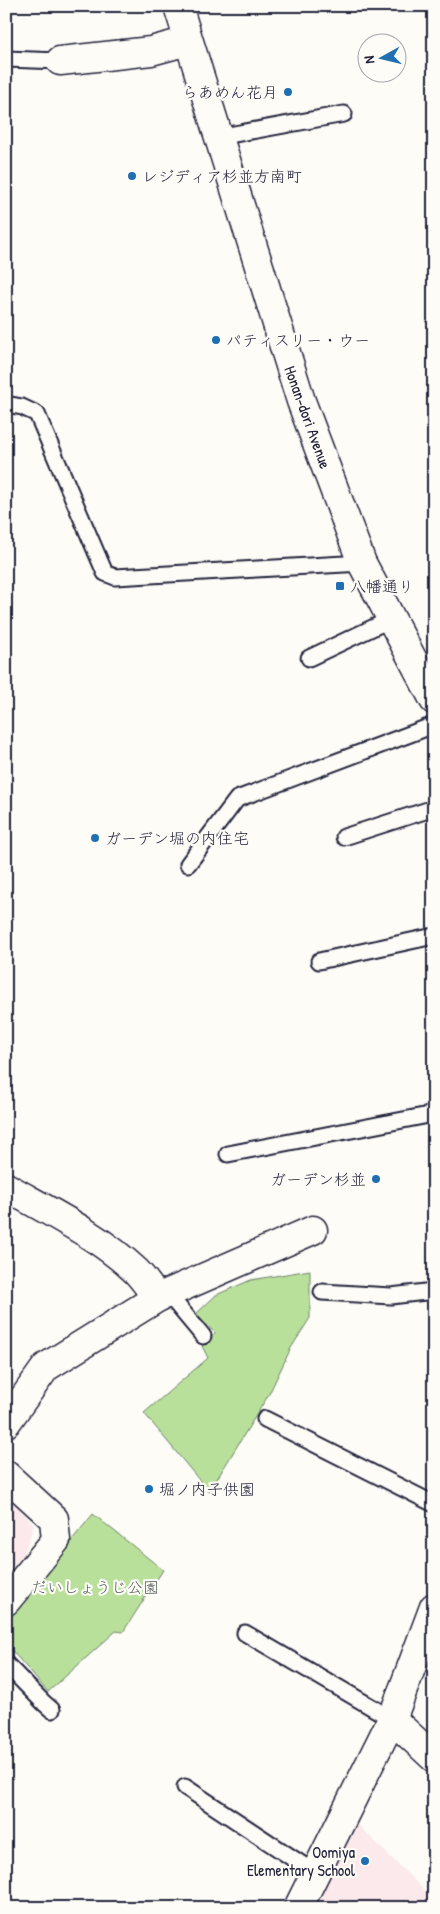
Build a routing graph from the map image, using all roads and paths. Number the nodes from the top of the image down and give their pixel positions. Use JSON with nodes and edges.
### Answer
{"nodes":[{"id":1,"x":178,"y":6,"type":"edge"},
{"id":2,"x":188,"y":41,"type":"junction"},
{"id":3,"x":6,"y":59,"type":"edge"},
{"id":4,"x":60,"y":61,"type":"joint"},
{"id":5,"x":344,"y":114,"type":"dead end"},
{"id":6,"x":218,"y":137,"type":"junction"},
{"id":7,"x":6,"y":404,"type":"edge"},
{"id":8,"x":362,"y":563,"type":"junction"},
{"id":9,"x":390,"y":619,"type":"junction"},
{"id":10,"x":309,"y":658,"type":"dead end"},
{"id":11,"x":430,"y":683,"type":"edge"},
{"id":12,"x":434,"y":725,"type":"edge"},
{"id":13,"x":434,"y":808,"type":"edge"},
{"id":14,"x":344,"y":837,"type":"dead end"},
{"id":15,"x":188,"y":864,"type":"dead end"},
{"id":16,"x":434,"y":936,"type":"edge"},
{"id":17,"x":319,"y":961,"type":"dead end"},
{"id":18,"x":434,"y":1114,"type":"edge"},
{"id":19,"x":228,"y":1154,"type":"dead end"},
{"id":20,"x":6,"y":1187,"type":"edge"},
{"id":21,"x":314,"y":1230,"type":"dead end"},
{"id":22,"x":434,"y":1291,"type":"edge"},
{"id":23,"x":322,"y":1292,"type":"dead end"},
{"id":24,"x":163,"y":1296,"type":"junction"},
{"id":25,"x":203,"y":1336,"type":"dead end"},
{"id":26,"x":265,"y":1419,"type":"dead end"},
{"id":27,"x":6,"y":1422,"type":"edge"},
{"id":28,"x":6,"y":1474,"type":"edge"},
{"id":29,"x":434,"y":1504,"type":"edge"},
{"id":30,"x":6,"y":1601,"type":"edge"},
{"id":31,"x":434,"y":1607,"type":"edge"},
{"id":32,"x":245,"y":1633,"type":"dead end"},
{"id":33,"x":6,"y":1664,"type":"edge"},
{"id":34,"x":52,"y":1710,"type":"dead end"},
{"id":35,"x":392,"y":1719,"type":"junction"},
{"id":36,"x":434,"y":1758,"type":"edge"},
{"id":37,"x":185,"y":1787,"type":"dead end"},
{"id":38,"x":315,"y":1873,"type":"junction"},
{"id":39,"x":298,"y":1908,"type":"edge"}],
"edges":[{"from":1,"to":2,"type":"street","name":"Honan-dori Avenue"},
{"from":2,"to":4,"type":"street"},
{"from":2,"to":6,"type":"street","name":"Honan-dori Avenue"},
{"from":3,"to":4,"type":"lane"},
{"from":5,"to":6,"type":"lane"},
{"from":6,"to":8,"type":"street","name":"Honan-dori Avenue"},
{"from":7,"to":8,"type":"lane"},
{"from":8,"to":9,"type":"street","name":"Honan-dori Avenue"},
{"from":9,"to":10,"type":"lane"},
{"from":9,"to":11,"type":"street","name":"Honan-dori Avenue"},
{"from":12,"to":15,"type":"lane"},
{"from":13,"to":14,"type":"lane"},
{"from":16,"to":17,"type":"lane"},
{"from":18,"to":19,"type":"lane"},
{"from":20,"to":24,"type":"street"},
{"from":21,"to":24,"type":"street"},
{"from":22,"to":23,"type":"lane"},
{"from":24,"to":25,"type":"lane"},
{"from":24,"to":27,"type":"street"},
{"from":26,"to":29,"type":"lane"},
{"from":28,"to":30,"type":"street"},
{"from":31,"to":35,"type":"street"},
{"from":32,"to":35,"type":"lane"},
{"from":33,"to":34,"type":"lane"},
{"from":35,"to":36,"type":"street"},
{"from":35,"to":38,"type":"street"},
{"from":37,"to":38,"type":"lane"},
{"from":38,"to":39,"type":"street"}]}
